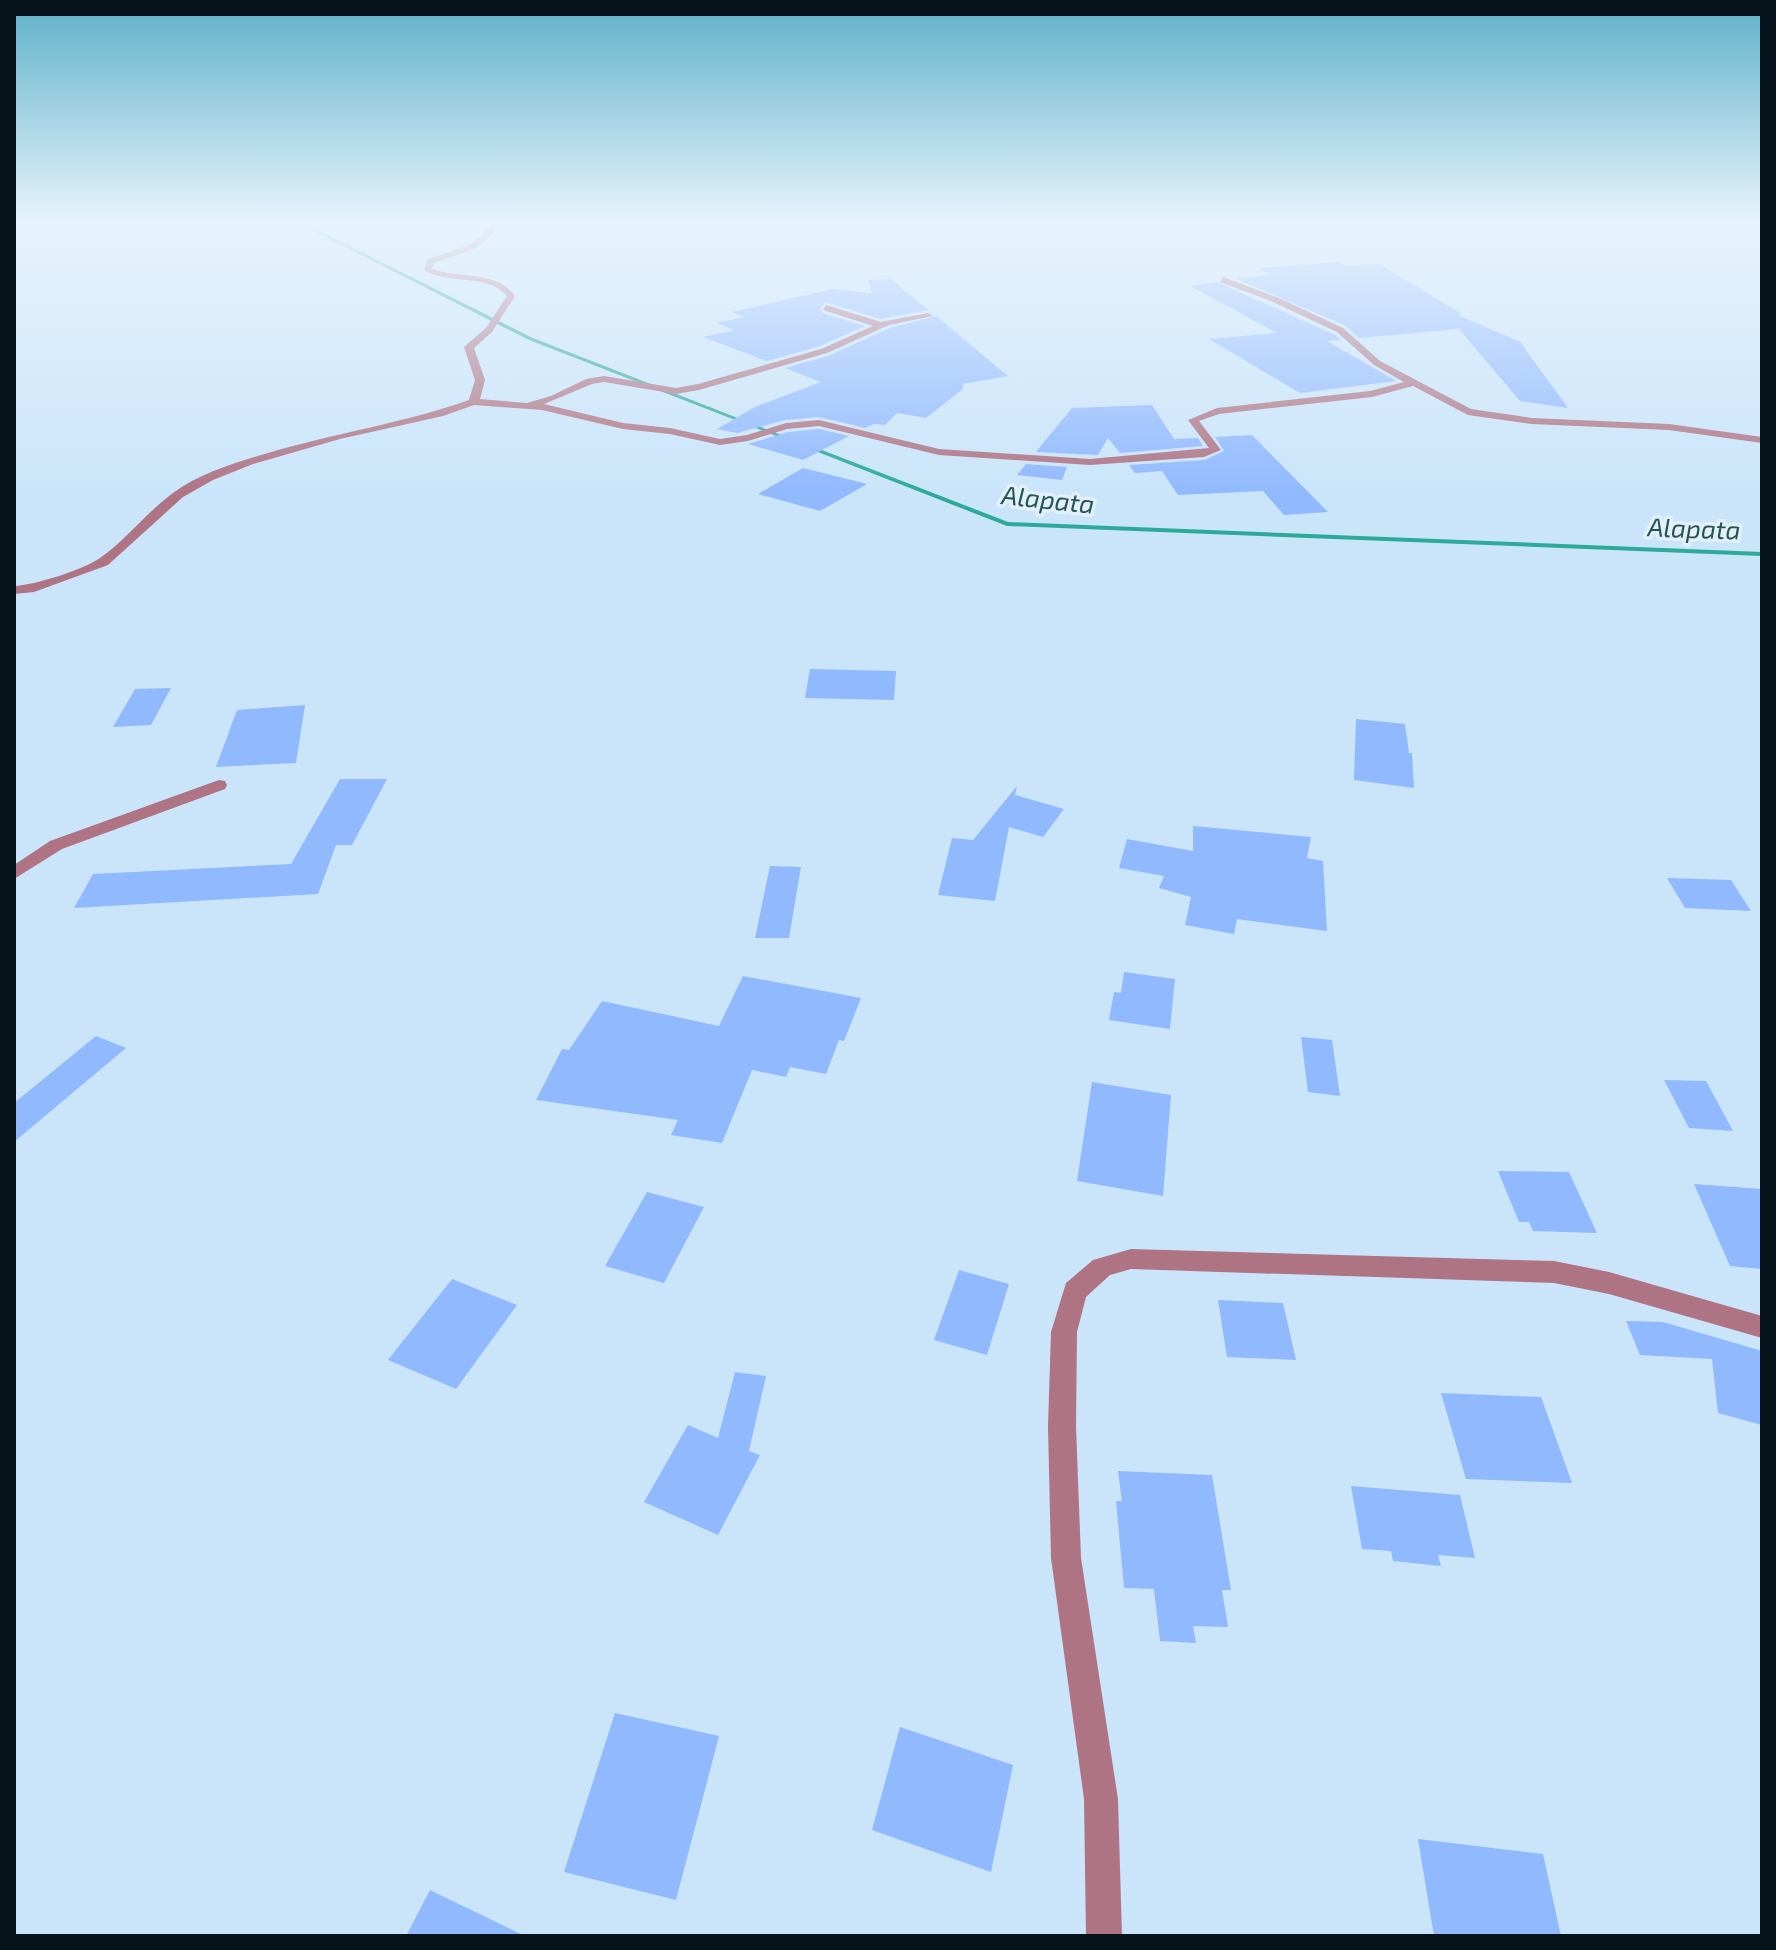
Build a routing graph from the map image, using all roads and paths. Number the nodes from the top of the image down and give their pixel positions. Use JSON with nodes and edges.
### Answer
{"nodes":[{"id":1,"x":501,"y":311,"type":"edge"},
{"id":2,"x":835,"y":311,"type":"edge"},
{"id":3,"x":1299,"y":311,"type":"edge"},
{"id":4,"x":928,"y":316,"type":"dead end"},
{"id":5,"x":879,"y":325,"type":"junction"},
{"id":6,"x":1414,"y":383,"type":"junction"},
{"id":7,"x":473,"y":402,"type":"junction"},
{"id":8,"x":528,"y":406,"type":"junction"},
{"id":9,"x":1762,"y":440,"type":"edge"},
{"id":10,"x":14,"y":590,"type":"edge"},
{"id":11,"x":219,"y":785,"type":"dead end"},
{"id":12,"x":14,"y":873,"type":"edge"},
{"id":13,"x":1762,"y":1327,"type":"edge"},
{"id":14,"x":1104,"y":1936,"type":"edge"}],
"edges":[{"from":1,"to":7,"type":"street"},
{"from":2,"to":5,"type":"street"},
{"from":3,"to":6,"type":"street"},
{"from":4,"to":5,"type":"street"},
{"from":5,"to":8,"type":"street"},
{"from":6,"to":8,"type":"street"},
{"from":6,"to":9,"type":"street"},
{"from":7,"to":8,"type":"street"},
{"from":7,"to":10,"type":"street"},
{"from":11,"to":12,"type":"street"},
{"from":13,"to":14,"type":"street"}]}
